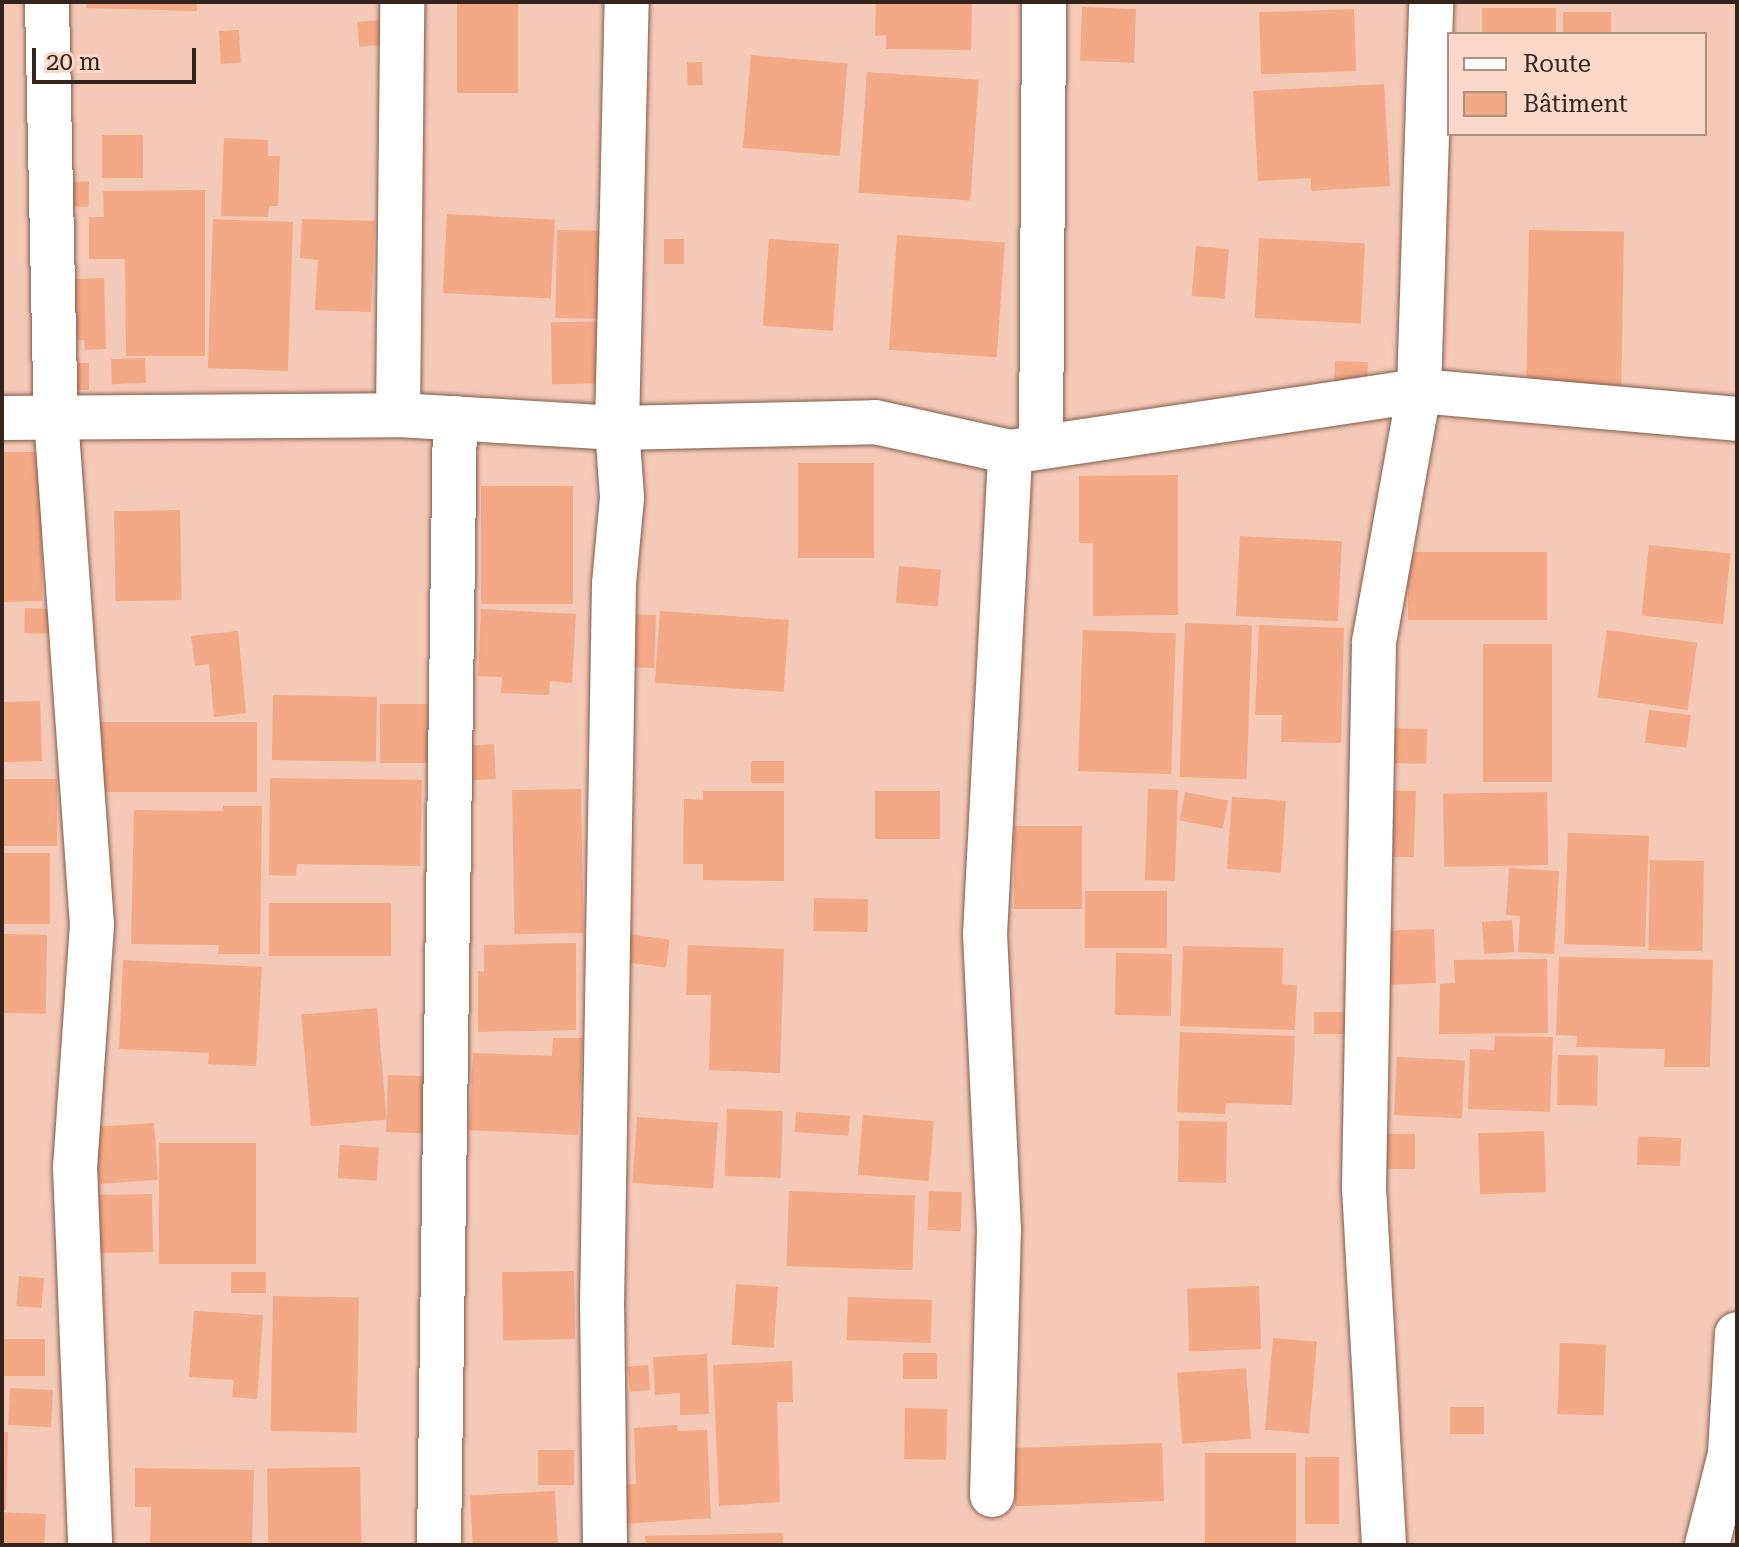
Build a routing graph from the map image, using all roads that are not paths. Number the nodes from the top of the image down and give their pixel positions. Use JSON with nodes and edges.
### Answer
{"nodes":[{"id":1,"x":47,"y":2,"type":"edge"},
{"id":2,"x":402,"y":2,"type":"edge"},
{"id":3,"x":627,"y":2,"type":"edge"},
{"id":4,"x":1044,"y":2,"type":"edge"},
{"id":5,"x":1431,"y":2,"type":"edge"},
{"id":6,"x":1419,"y":391,"type":"junction"},
{"id":7,"x":398,"y":415,"type":"junction"},
{"id":8,"x":56,"y":417,"type":"junction"},
{"id":9,"x":2,"y":418,"type":"edge"},
{"id":10,"x":455,"y":418,"type":"junction"},
{"id":11,"x":1737,"y":419,"type":"edge"},
{"id":12,"x":617,"y":428,"type":"junction"},
{"id":13,"x":1026,"y":449,"type":"junction"},
{"id":14,"x":1737,"y":1334,"type":"edge"},
{"id":15,"x":992,"y":1495,"type":"dead end"},
{"id":16,"x":90,"y":1545,"type":"edge"},
{"id":17,"x":439,"y":1545,"type":"edge"},
{"id":18,"x":605,"y":1545,"type":"edge"},
{"id":19,"x":1384,"y":1545,"type":"edge"},
{"id":20,"x":1707,"y":1545,"type":"edge"}],
"edges":[{"from":1,"to":8,"type":"street"},
{"from":2,"to":7,"type":"street"},
{"from":3,"to":12,"type":"street"},
{"from":4,"to":13,"type":"street"},
{"from":5,"to":6,"type":"street"},
{"from":6,"to":11,"type":"street"},
{"from":6,"to":13,"type":"street"},
{"from":6,"to":19,"type":"street"},
{"from":7,"to":8,"type":"street"},
{"from":7,"to":10,"type":"street"},
{"from":8,"to":9,"type":"street"},
{"from":8,"to":16,"type":"street"},
{"from":10,"to":12,"type":"street"},
{"from":10,"to":17,"type":"street"},
{"from":12,"to":13,"type":"street"},
{"from":12,"to":18,"type":"street"},
{"from":13,"to":15,"type":"street"},
{"from":14,"to":20,"type":"street"}]}
